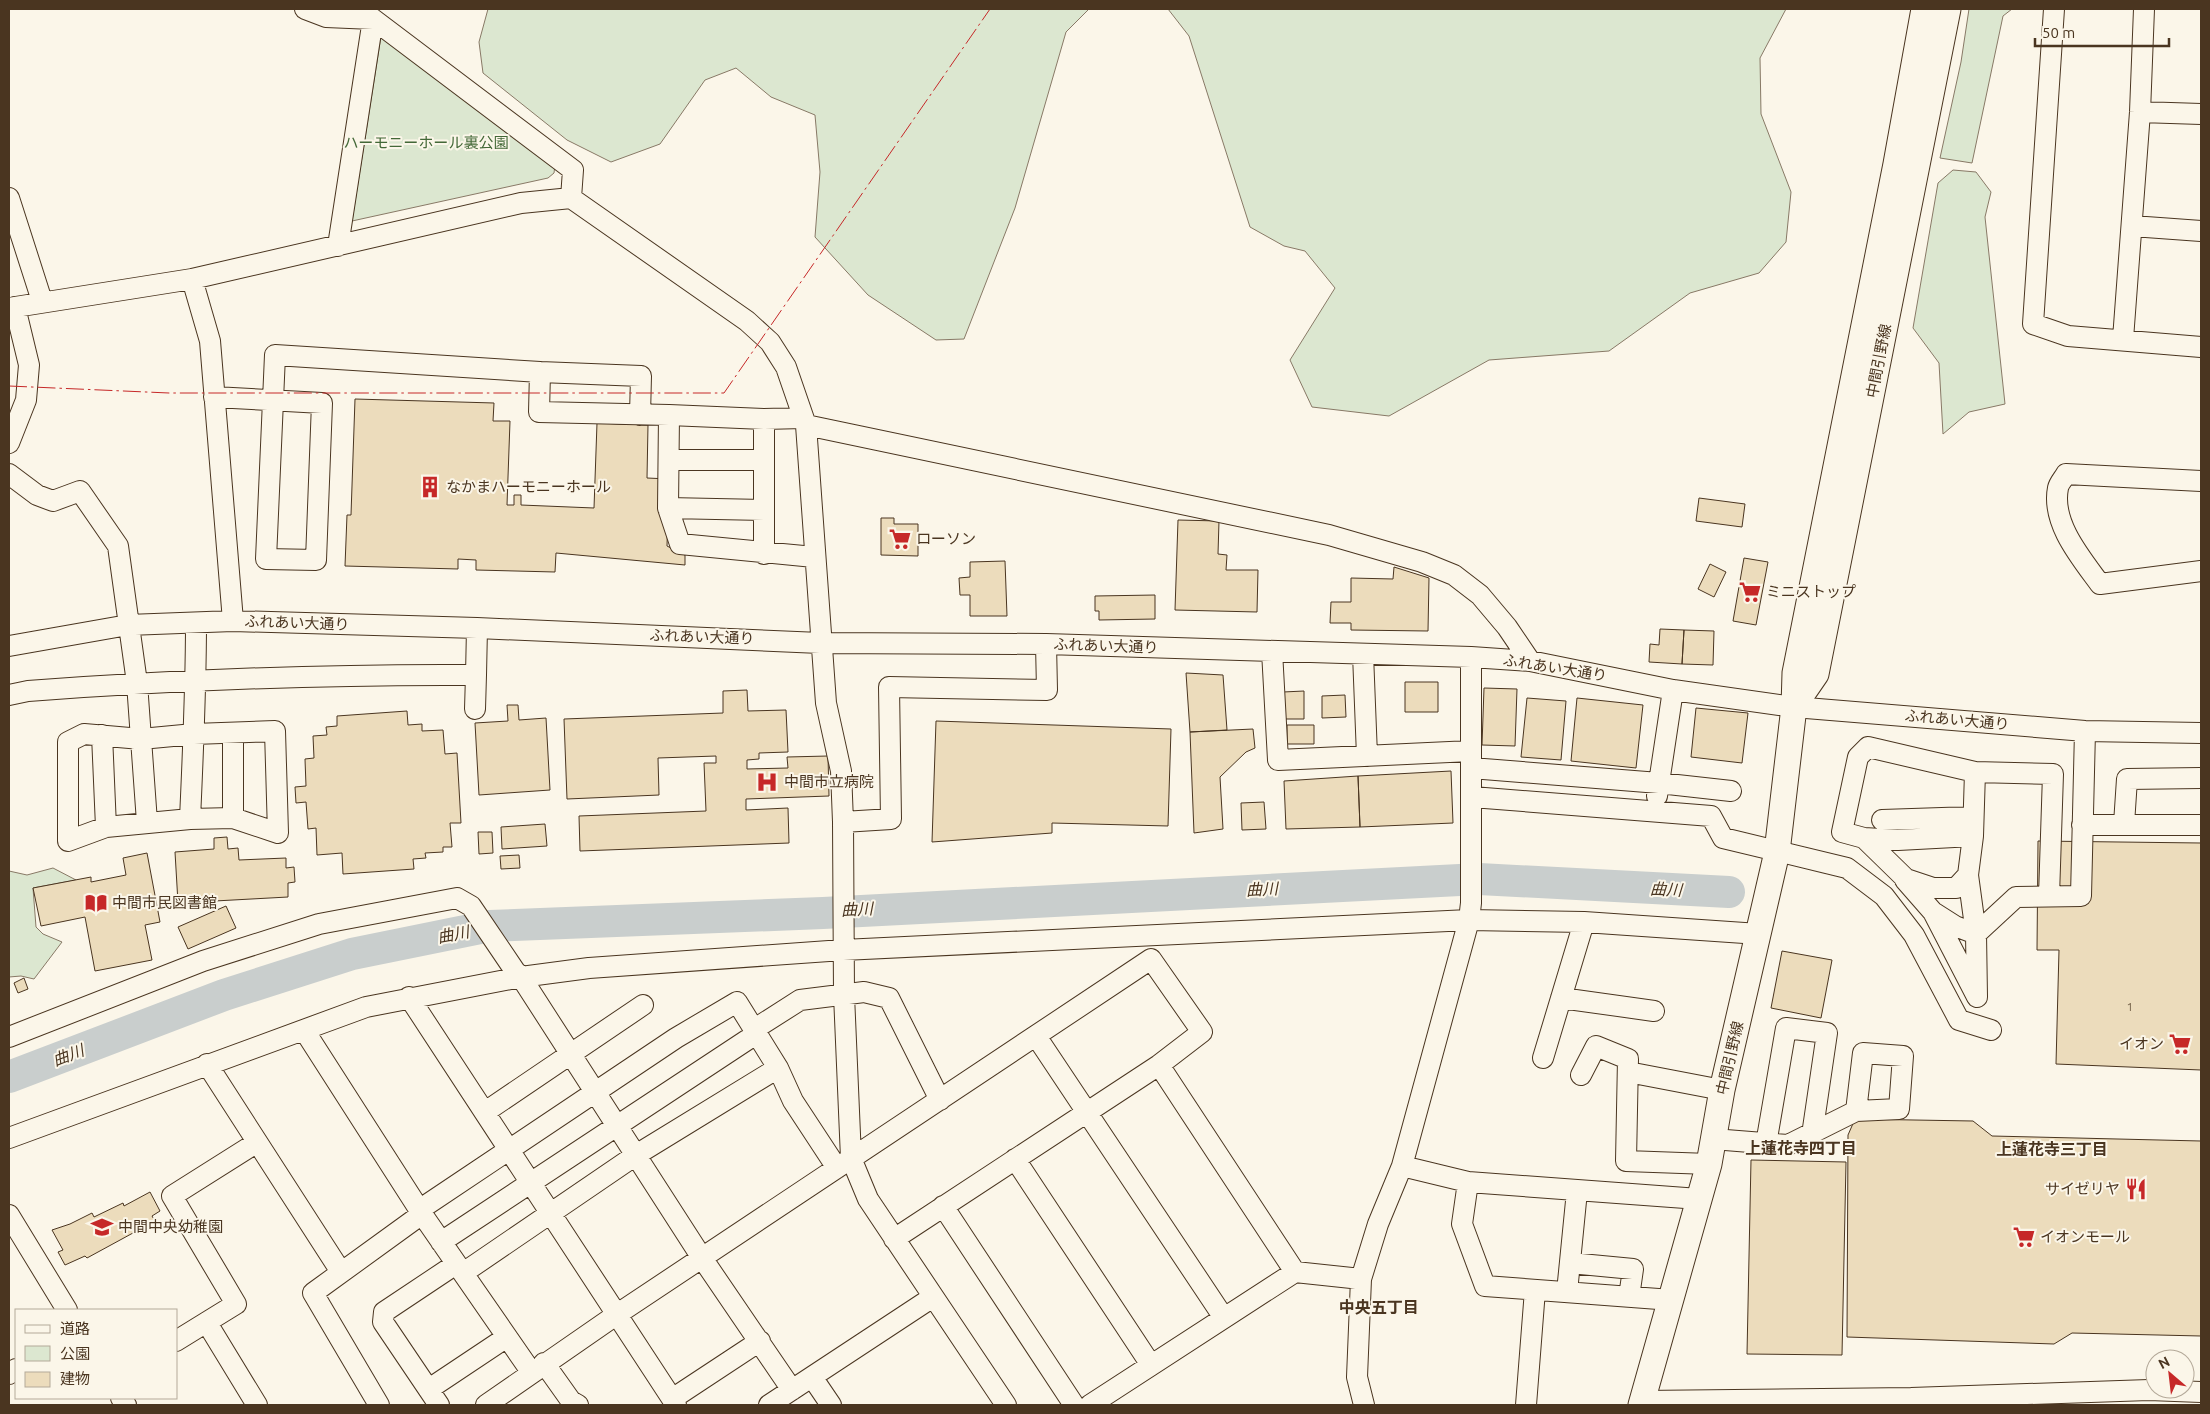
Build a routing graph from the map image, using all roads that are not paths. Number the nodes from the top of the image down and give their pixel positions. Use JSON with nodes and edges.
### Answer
{"nodes":[{"id":1,"x":305,"y":9,"type":"edge"},
{"id":2,"x":1924,"y":9,"type":"edge"},
{"id":3,"x":1948,"y":9,"type":"edge"},
{"id":4,"x":2054,"y":9,"type":"edge"},
{"id":5,"x":2144,"y":9,"type":"edge"},
{"id":6,"x":373,"y":19,"type":"junction"},
{"id":7,"x":2140,"y":112,"type":"junction"},
{"id":8,"x":2201,"y":114,"type":"edge"},
{"id":9,"x":9,"y":198,"type":"edge"},
{"id":10,"x":571,"y":198,"type":"junction"},
{"id":11,"x":2132,"y":226,"type":"junction"},
{"id":12,"x":2201,"y":231,"type":"edge"},
{"id":13,"x":338,"y":246,"type":"junction"},
{"id":14,"x":192,"y":279,"type":"junction"},
{"id":15,"x":42,"y":301,"type":"junction"},
{"id":16,"x":12,"y":307,"type":"edge"},
{"id":17,"x":2123,"y":339,"type":"junction"},
{"id":18,"x":2201,"y":347,"type":"edge"},
{"id":19,"x":540,"y":372,"type":"junction"},
{"id":20,"x":214,"y":397,"type":"junction"},
{"id":21,"x":272,"y":400,"type":"junction"},
{"id":22,"x":640,"y":415,"type":"junction"},
{"id":23,"x":669,"y":416,"type":"junction"},
{"id":24,"x":764,"y":419,"type":"junction"},
{"id":25,"x":805,"y":422,"type":"junction"},
{"id":26,"x":9,"y":443,"type":"edge"},
{"id":27,"x":669,"y":460,"type":"junction"},
{"id":28,"x":764,"y":460,"type":"junction"},
{"id":29,"x":9,"y":474,"type":"edge"},
{"id":30,"x":2201,"y":481,"type":"edge"},
{"id":31,"x":668,"y":508,"type":"junction"},
{"id":32,"x":764,"y":510,"type":"junction"},
{"id":33,"x":764,"y":554,"type":"junction"},
{"id":34,"x":814,"y":557,"type":"junction"},
{"id":35,"x":2201,"y":571,"type":"edge"},
{"id":36,"x":233,"y":621,"type":"junction"},
{"id":37,"x":196,"y":623,"type":"junction"},
{"id":38,"x":128,"y":625,"type":"junction"},
{"id":39,"x":477,"y":628,"type":"junction"},
{"id":40,"x":820,"y":643,"type":"junction"},
{"id":41,"x":1046,"y":644,"type":"junction"},
{"id":42,"x":9,"y":646,"type":"edge"},
{"id":43,"x":1272,"y":651,"type":"junction"},
{"id":44,"x":1363,"y":654,"type":"junction"},
{"id":45,"x":1471,"y":657,"type":"junction"},
{"id":46,"x":1530,"y":661,"type":"junction"},
{"id":47,"x":476,"y":675,"type":"junction"},
{"id":48,"x":196,"y":680,"type":"junction"},
{"id":49,"x":137,"y":683,"type":"junction"},
{"id":50,"x":1673,"y":690,"type":"junction"},
{"id":51,"x":9,"y":695,"type":"edge"},
{"id":52,"x":1794,"y":707,"type":"junction"},
{"id":53,"x":475,"y":709,"type":"dead end"},
{"id":54,"x":2085,"y":731,"type":"junction"},
{"id":55,"x":233,"y":733,"type":"junction"},
{"id":56,"x":2201,"y":733,"type":"edge"},
{"id":57,"x":194,"y":734,"type":"junction"},
{"id":58,"x":102,"y":736,"type":"junction"},
{"id":59,"x":141,"y":740,"type":"junction"},
{"id":60,"x":1367,"y":756,"type":"junction"},
{"id":61,"x":1471,"y":760,"type":"junction"},
{"id":62,"x":1975,"y":772,"type":"junction"},
{"id":63,"x":2201,"y":778,"type":"edge"},
{"id":64,"x":1659,"y":783,"type":"junction"},
{"id":65,"x":1730,"y":791,"type":"dead end"},
{"id":66,"x":1472,"y":797,"type":"junction"},
{"id":67,"x":1655,"y":812,"type":"junction"},
{"id":68,"x":233,"y":818,"type":"junction"},
{"id":69,"x":190,"y":819,"type":"junction"},
{"id":70,"x":1882,"y":820,"type":"dead end"},
{"id":71,"x":147,"y":822,"type":"junction"},
{"id":72,"x":844,"y":822,"type":"junction"},
{"id":73,"x":2124,"y":824,"type":"junction"},
{"id":74,"x":2082,"y":825,"type":"junction"},
{"id":75,"x":2201,"y":825,"type":"edge"},
{"id":76,"x":106,"y":827,"type":"junction"},
{"id":77,"x":1972,"y":827,"type":"junction"},
{"id":78,"x":1864,"y":838,"type":"junction"},
{"id":79,"x":1774,"y":862,"type":"junction"},
{"id":80,"x":1968,"y":875,"type":"junction"},
{"id":81,"x":1906,"y":879,"type":"junction"},
{"id":82,"x":1884,"y":896,"type":"junction"},
{"id":83,"x":2049,"y":896,"type":"junction"},
{"id":84,"x":1470,"y":912,"type":"junction"},
{"id":85,"x":1933,"y":912,"type":"junction"},
{"id":86,"x":1584,"y":922,"type":"junction"},
{"id":87,"x":1760,"y":929,"type":"junction"},
{"id":88,"x":1976,"y":934,"type":"junction"},
{"id":89,"x":843,"y":943,"type":"junction"},
{"id":90,"x":518,"y":974,"type":"junction"},
{"id":91,"x":844,"y":995,"type":"junction"},
{"id":92,"x":409,"y":997,"type":"junction"},
{"id":93,"x":1561,"y":998,"type":"junction"},
{"id":94,"x":643,"y":1004,"type":"dead end"},
{"id":95,"x":1654,"y":1010,"type":"dead end"},
{"id":96,"x":304,"y":1030,"type":"junction"},
{"id":97,"x":1991,"y":1030,"type":"dead end"},
{"id":98,"x":750,"y":1035,"type":"junction"},
{"id":99,"x":1036,"y":1036,"type":"junction"},
{"id":100,"x":9,"y":1037,"type":"edge"},
{"id":101,"x":571,"y":1054,"type":"junction"},
{"id":102,"x":1543,"y":1058,"type":"dead end"},
{"id":103,"x":206,"y":1064,"type":"junction"},
{"id":104,"x":1158,"y":1065,"type":"junction"},
{"id":105,"x":778,"y":1068,"type":"junction"},
{"id":106,"x":1628,"y":1072,"type":"junction"},
{"id":107,"x":1582,"y":1075,"type":"dead end"},
{"id":108,"x":1722,"y":1090,"type":"junction"},
{"id":109,"x":596,"y":1092,"type":"junction"},
{"id":110,"x":940,"y":1100,"type":"junction"},
{"id":111,"x":485,"y":1112,"type":"junction"},
{"id":112,"x":1087,"y":1112,"type":"junction"},
{"id":113,"x":1856,"y":1112,"type":"dead end"},
{"id":114,"x":617,"y":1125,"type":"junction"},
{"id":115,"x":1812,"y":1135,"type":"junction"},
{"id":116,"x":9,"y":1138,"type":"edge"},
{"id":117,"x":1713,"y":1139,"type":"junction"},
{"id":118,"x":256,"y":1143,"type":"junction"},
{"id":119,"x":1766,"y":1144,"type":"junction"},
{"id":120,"x":510,"y":1149,"type":"junction"},
{"id":121,"x":636,"y":1155,"type":"junction"},
{"id":122,"x":1015,"y":1158,"type":"junction"},
{"id":123,"x":844,"y":1163,"type":"junction"},
{"id":124,"x":1708,"y":1164,"type":"junction"},
{"id":125,"x":1402,"y":1166,"type":"junction"},
{"id":126,"x":531,"y":1181,"type":"junction"},
{"id":127,"x":1468,"y":1182,"type":"junction"},
{"id":128,"x":1577,"y":1191,"type":"junction"},
{"id":129,"x":1699,"y":1199,"type":"junction"},
{"id":130,"x":943,"y":1206,"type":"junction"},
{"id":131,"x":420,"y":1212,"type":"junction"},
{"id":132,"x":9,"y":1215,"type":"edge"},
{"id":133,"x":550,"y":1216,"type":"junction"},
{"id":134,"x":894,"y":1239,"type":"junction"},
{"id":135,"x":441,"y":1242,"type":"junction"},
{"id":136,"x":702,"y":1258,"type":"junction"},
{"id":137,"x":1570,"y":1262,"type":"junction"},
{"id":138,"x":459,"y":1269,"type":"junction"},
{"id":139,"x":341,"y":1272,"type":"junction"},
{"id":140,"x":1295,"y":1272,"type":"junction"},
{"id":141,"x":1361,"y":1280,"type":"junction"},
{"id":142,"x":1536,"y":1290,"type":"junction"},
{"id":143,"x":1567,"y":1292,"type":"junction"},
{"id":144,"x":933,"y":1297,"type":"junction"},
{"id":145,"x":1630,"y":1297,"type":"junction"},
{"id":146,"x":1672,"y":1300,"type":"junction"},
{"id":147,"x":66,"y":1309,"type":"edge"},
{"id":148,"x":616,"y":1315,"type":"junction"},
{"id":149,"x":1224,"y":1318,"type":"junction"},
{"id":150,"x":207,"y":1323,"type":"junction"},
{"id":151,"x":507,"y":1337,"type":"junction"},
{"id":152,"x":178,"y":1340,"type":"edge"},
{"id":153,"x":760,"y":1341,"type":"junction"},
{"id":154,"x":1151,"y":1365,"type":"junction"},
{"id":155,"x":538,"y":1368,"type":"junction"},
{"id":156,"x":812,"y":1377,"type":"junction"},
{"id":157,"x":792,"y":1390,"type":"junction"},
{"id":158,"x":434,"y":1397,"type":"edge"},
{"id":159,"x":2145,"y":1398,"type":"edge"},
{"id":160,"x":674,"y":1402,"type":"edge"},
{"id":161,"x":1913,"y":1402,"type":"edge"},
{"id":162,"x":1642,"y":1403,"type":"edge"},
{"id":163,"x":257,"y":1405,"type":"edge"},
{"id":164,"x":379,"y":1405,"type":"edge"},
{"id":165,"x":486,"y":1405,"type":"edge"},
{"id":166,"x":578,"y":1405,"type":"edge"},
{"id":167,"x":769,"y":1405,"type":"edge"},
{"id":168,"x":831,"y":1405,"type":"edge"},
{"id":169,"x":1004,"y":1405,"type":"edge"},
{"id":170,"x":1074,"y":1405,"type":"edge"},
{"id":171,"x":1090,"y":1405,"type":"edge"},
{"id":172,"x":1364,"y":1405,"type":"edge"},
{"id":173,"x":1526,"y":1405,"type":"edge"}],
"edges":[{"from":1,"to":6,"type":"street"},
{"from":2,"to":52,"type":"main road","name":"中間引野線"},
{"from":3,"to":52,"type":"main road","name":"中間引野線"},
{"from":4,"to":17,"type":"street"},
{"from":5,"to":7,"type":"street"},
{"from":6,"to":10,"type":"street"},
{"from":6,"to":13,"type":"street"},
{"from":7,"to":8,"type":"street"},
{"from":7,"to":11,"type":"street"},
{"from":9,"to":15,"type":"street"},
{"from":10,"to":13,"type":"street"},
{"from":10,"to":25,"type":"street"},
{"from":11,"to":12,"type":"street"},
{"from":11,"to":17,"type":"street"},
{"from":13,"to":14,"type":"street"},
{"from":14,"to":15,"type":"street"},
{"from":14,"to":20,"type":"street"},
{"from":15,"to":16,"type":"street"},
{"from":16,"to":26,"type":"street"},
{"from":17,"to":18,"type":"street"},
{"from":19,"to":21,"type":"street"},
{"from":19,"to":22,"type":"street"},
{"from":19,"to":22,"type":"street"},
{"from":20,"to":21,"type":"street"},
{"from":20,"to":36,"type":"street"},
{"from":21,"to":21,"type":"street"},
{"from":22,"to":23,"type":"street"},
{"from":23,"to":24,"type":"street"},
{"from":23,"to":27,"type":"street"},
{"from":24,"to":25,"type":"street"},
{"from":24,"to":28,"type":"street"},
{"from":25,"to":34,"type":"street"},
{"from":25,"to":46,"type":"street"},
{"from":27,"to":28,"type":"street"},
{"from":27,"to":31,"type":"street"},
{"from":28,"to":32,"type":"street"},
{"from":29,"to":38,"type":"street"},
{"from":30,"to":35,"type":"street"},
{"from":31,"to":32,"type":"street"},
{"from":31,"to":33,"type":"street"},
{"from":32,"to":33,"type":"street"},
{"from":33,"to":34,"type":"street"},
{"from":34,"to":40,"type":"street"},
{"from":36,"to":37,"type":"street","name":"ふれあい大通り"},
{"from":36,"to":39,"type":"street","name":"ふれあい大通り"},
{"from":37,"to":38,"type":"street","name":"ふれあい大通り"},
{"from":37,"to":48,"type":"street"},
{"from":38,"to":42,"type":"street","name":"ふれあい大通り"},
{"from":38,"to":49,"type":"street"},
{"from":39,"to":40,"type":"street","name":"ふれあい大通り"},
{"from":39,"to":47,"type":"street"},
{"from":40,"to":41,"type":"street","name":"ふれあい大通り"},
{"from":40,"to":72,"type":"street"},
{"from":41,"to":43,"type":"street","name":"ふれあい大通り"},
{"from":41,"to":72,"type":"street"},
{"from":43,"to":44,"type":"street","name":"ふれあい大通り"},
{"from":43,"to":60,"type":"street"},
{"from":44,"to":45,"type":"street","name":"ふれあい大通り"},
{"from":44,"to":60,"type":"street"},
{"from":45,"to":46,"type":"street","name":"ふれあい大通り"},
{"from":45,"to":61,"type":"street"},
{"from":46,"to":50,"type":"street","name":"ふれあい大通り"},
{"from":47,"to":48,"type":"street"},
{"from":47,"to":53,"type":"street"},
{"from":48,"to":49,"type":"street"},
{"from":48,"to":57,"type":"street"},
{"from":49,"to":51,"type":"street"},
{"from":49,"to":59,"type":"street"},
{"from":50,"to":52,"type":"street","name":"ふれあい大通り"},
{"from":50,"to":64,"type":"street"},
{"from":52,"to":54,"type":"street","name":"ふれあい大通り"},
{"from":52,"to":79,"type":"main road","name":"中間引野線"},
{"from":54,"to":56,"type":"street","name":"ふれあい大通り"},
{"from":54,"to":74,"type":"street"},
{"from":55,"to":57,"type":"street"},
{"from":55,"to":68,"type":"street"},
{"from":55,"to":68,"type":"street"},
{"from":57,"to":59,"type":"street"},
{"from":57,"to":69,"type":"street"},
{"from":58,"to":59,"type":"street"},
{"from":58,"to":76,"type":"street"},
{"from":58,"to":76,"type":"street"},
{"from":59,"to":71,"type":"street"},
{"from":60,"to":61,"type":"street"},
{"from":61,"to":64,"type":"street"},
{"from":61,"to":66,"type":"street"},
{"from":62,"to":77,"type":"street"},
{"from":62,"to":78,"type":"street"},
{"from":62,"to":83,"type":"street"},
{"from":63,"to":73,"type":"street"},
{"from":64,"to":65,"type":"street"},
{"from":64,"to":67,"type":"street"},
{"from":66,"to":67,"type":"street"},
{"from":66,"to":84,"type":"street"},
{"from":67,"to":79,"type":"street"},
{"from":68,"to":69,"type":"street"},
{"from":69,"to":71,"type":"street"},
{"from":70,"to":77,"type":"street"},
{"from":71,"to":76,"type":"street"},
{"from":72,"to":89,"type":"street"},
{"from":73,"to":74,"type":"street"},
{"from":73,"to":75,"type":"street"},
{"from":74,"to":83,"type":"street"},
{"from":77,"to":78,"type":"street"},
{"from":77,"to":80,"type":"street"},
{"from":78,"to":81,"type":"street"},
{"from":79,"to":82,"type":"street"},
{"from":79,"to":87,"type":"main road","name":"中間引野線"},
{"from":80,"to":81,"type":"street"},
{"from":80,"to":88,"type":"street"},
{"from":81,"to":82,"type":"street"},
{"from":81,"to":85,"type":"street"},
{"from":82,"to":97,"type":"street"},
{"from":83,"to":88,"type":"street"},
{"from":84,"to":86,"type":"street"},
{"from":84,"to":89,"type":"street"},
{"from":84,"to":125,"type":"street"},
{"from":85,"to":88,"type":"street"},
{"from":85,"to":88,"type":"street"},
{"from":86,"to":87,"type":"street"},
{"from":86,"to":93,"type":"street"},
{"from":87,"to":108,"type":"main road","name":"中間引野線"},
{"from":89,"to":90,"type":"street"},
{"from":89,"to":91,"type":"street"},
{"from":90,"to":92,"type":"street"},
{"from":90,"to":100,"type":"street"},
{"from":90,"to":101,"type":"street"},
{"from":91,"to":98,"type":"street"},
{"from":91,"to":110,"type":"street"},
{"from":91,"to":123,"type":"street"},
{"from":92,"to":96,"type":"street"},
{"from":92,"to":111,"type":"street"},
{"from":93,"to":95,"type":"street"},
{"from":93,"to":102,"type":"street"},
{"from":94,"to":101,"type":"street"},
{"from":96,"to":103,"type":"street"},
{"from":96,"to":131,"type":"street"},
{"from":98,"to":105,"type":"street"},
{"from":98,"to":109,"type":"street"},
{"from":98,"to":114,"type":"street"},
{"from":99,"to":104,"type":"street"},
{"from":99,"to":110,"type":"street"},
{"from":99,"to":112,"type":"street"},
{"from":101,"to":109,"type":"street"},
{"from":101,"to":111,"type":"street"},
{"from":103,"to":116,"type":"street"},
{"from":103,"to":118,"type":"street"},
{"from":104,"to":112,"type":"street"},
{"from":104,"to":140,"type":"street"},
{"from":105,"to":121,"type":"street"},
{"from":105,"to":123,"type":"street"},
{"from":106,"to":107,"type":"street"},
{"from":106,"to":108,"type":"street"},
{"from":106,"to":124,"type":"street"},
{"from":108,"to":117,"type":"main road","name":"中間引野線"},
{"from":109,"to":114,"type":"street"},
{"from":109,"to":120,"type":"street"},
{"from":110,"to":123,"type":"street"},
{"from":111,"to":120,"type":"street"},
{"from":112,"to":122,"type":"street"},
{"from":112,"to":149,"type":"street"},
{"from":113,"to":115,"type":"street"},
{"from":114,"to":121,"type":"street"},
{"from":114,"to":126,"type":"street"},
{"from":115,"to":119,"type":"street"},
{"from":115,"to":119,"type":"street"},
{"from":117,"to":119,"type":"street"},
{"from":117,"to":124,"type":"main road","name":"中間引野線"},
{"from":118,"to":139,"type":"street"},
{"from":118,"to":150,"type":"street"},
{"from":120,"to":126,"type":"street"},
{"from":120,"to":131,"type":"street"},
{"from":121,"to":133,"type":"street"},
{"from":121,"to":136,"type":"street"},
{"from":122,"to":130,"type":"street"},
{"from":122,"to":154,"type":"street"},
{"from":123,"to":134,"type":"street"},
{"from":123,"to":136,"type":"street"},
{"from":124,"to":129,"type":"main road","name":"中間引野線"},
{"from":125,"to":127,"type":"street"},
{"from":125,"to":141,"type":"street"},
{"from":126,"to":133,"type":"street"},
{"from":126,"to":135,"type":"street"},
{"from":127,"to":128,"type":"street"},
{"from":127,"to":142,"type":"street"},
{"from":128,"to":129,"type":"street"},
{"from":128,"to":137,"type":"street"},
{"from":129,"to":146,"type":"main road","name":"中間引野線"},
{"from":130,"to":134,"type":"street"},
{"from":130,"to":170,"type":"street"},
{"from":131,"to":135,"type":"street"},
{"from":131,"to":139,"type":"street"},
{"from":132,"to":147,"type":"street"},
{"from":133,"to":138,"type":"street"},
{"from":133,"to":148,"type":"street"},
{"from":134,"to":144,"type":"street"},
{"from":135,"to":138,"type":"street"},
{"from":136,"to":148,"type":"street"},
{"from":136,"to":153,"type":"street"},
{"from":137,"to":143,"type":"street"},
{"from":137,"to":145,"type":"street"},
{"from":138,"to":151,"type":"street"},
{"from":138,"to":158,"type":"street"},
{"from":139,"to":164,"type":"street"},
{"from":140,"to":141,"type":"street"},
{"from":140,"to":149,"type":"street"},
{"from":141,"to":172,"type":"street"},
{"from":142,"to":143,"type":"street"},
{"from":142,"to":173,"type":"street"},
{"from":143,"to":145,"type":"street"},
{"from":144,"to":156,"type":"street"},
{"from":144,"to":169,"type":"street"},
{"from":145,"to":146,"type":"street"},
{"from":146,"to":162,"type":"main road","name":"中間引野線"},
{"from":148,"to":155,"type":"street"},
{"from":148,"to":160,"type":"street"},
{"from":149,"to":154,"type":"street"},
{"from":150,"to":152,"type":"street"},
{"from":150,"to":163,"type":"street"},
{"from":151,"to":155,"type":"street"},
{"from":151,"to":158,"type":"street"},
{"from":153,"to":157,"type":"street"},
{"from":153,"to":160,"type":"street"},
{"from":154,"to":171,"type":"street"},
{"from":155,"to":165,"type":"street"},
{"from":155,"to":166,"type":"street"},
{"from":156,"to":157,"type":"street"},
{"from":156,"to":168,"type":"street"},
{"from":157,"to":167,"type":"street"},
{"from":159,"to":161,"type":"street"},
{"from":161,"to":162,"type":"street"}]}
